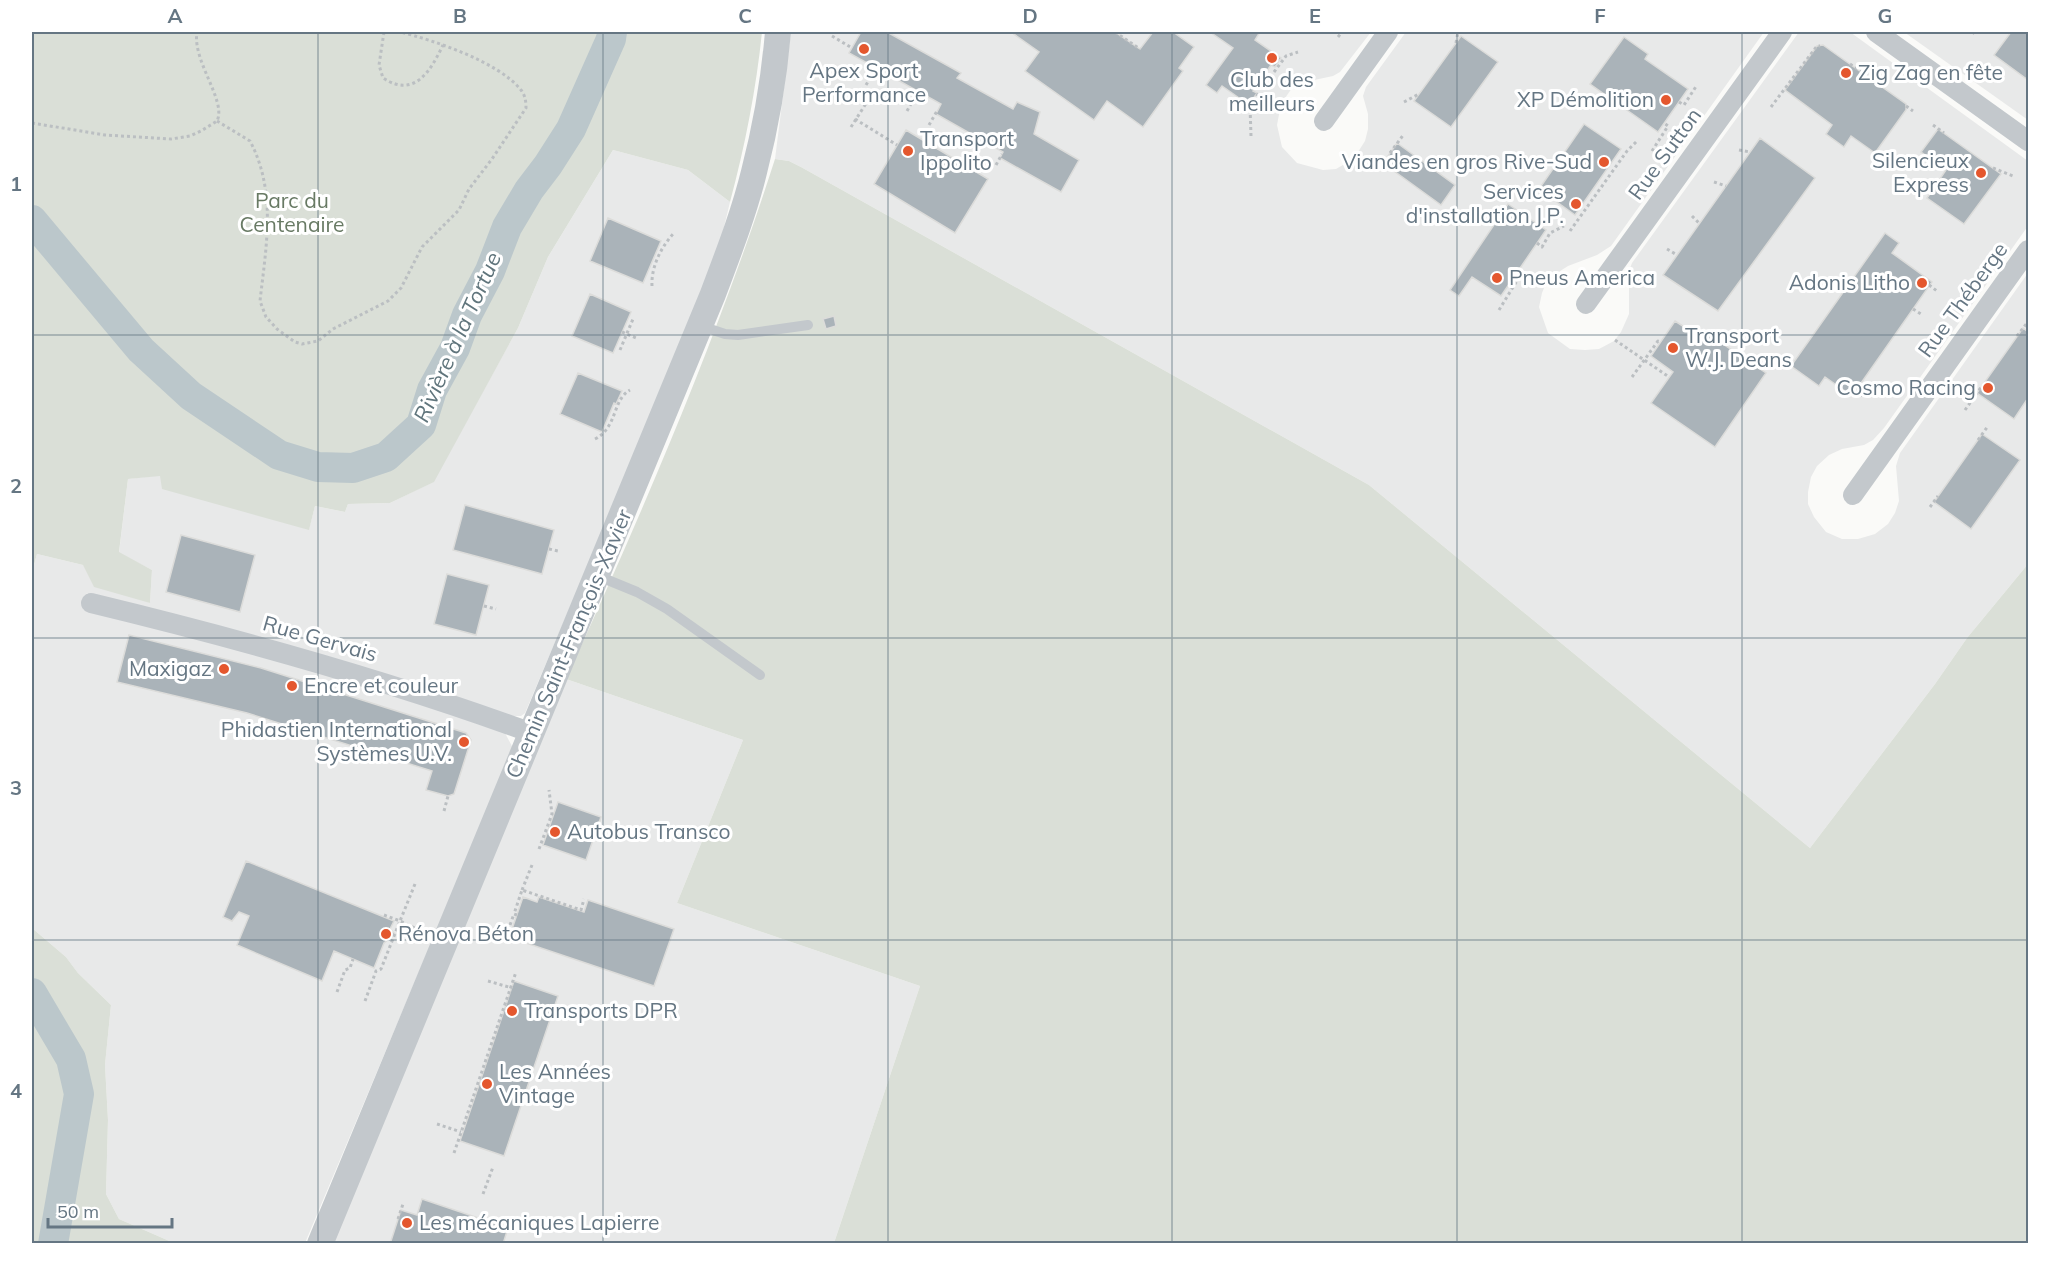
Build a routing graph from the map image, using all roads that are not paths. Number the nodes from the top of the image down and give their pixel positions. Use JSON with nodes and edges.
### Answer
{"nodes":[{"id":1,"x":778,"y":32,"type":"edge"},
{"id":2,"x":1388,"y":32,"type":"edge"},
{"id":3,"x":1782,"y":32,"type":"edge"},
{"id":4,"x":1876,"y":32,"type":"edge"},
{"id":5,"x":1324,"y":121,"type":"dead end"},
{"id":6,"x":2028,"y":141,"type":"edge"},
{"id":7,"x":2028,"y":250,"type":"edge"},
{"id":8,"x":1586,"y":304,"type":"dead end"},
{"id":9,"x":808,"y":325,"type":"dead end"},
{"id":10,"x":700,"y":326,"type":"junction"},
{"id":11,"x":1853,"y":495,"type":"dead end"},
{"id":12,"x":597,"y":576,"type":"junction"},
{"id":13,"x":91,"y":603,"type":"dead end"},
{"id":14,"x":760,"y":675,"type":"dead end"},
{"id":15,"x":532,"y":733,"type":"junction"},
{"id":16,"x":320,"y":1244,"type":"edge"}],
"edges":[{"from":1,"to":10,"type":"street","name":"Chemin Saint-François-Xavier"},
{"from":2,"to":5,"type":"street"},
{"from":3,"to":8,"type":"street","name":"Rue Sutton"},
{"from":4,"to":6,"type":"street"},
{"from":7,"to":11,"type":"street","name":"Rue Théberge"},
{"from":9,"to":10,"type":"lane"},
{"from":10,"to":12,"type":"street","name":"Chemin Saint-François-Xavier"},
{"from":12,"to":14,"type":"lane"},
{"from":12,"to":15,"type":"street","name":"Chemin Saint-François-Xavier"},
{"from":13,"to":15,"type":"street","name":"Rue Gervais"},
{"from":15,"to":16,"type":"street","name":"Chemin Saint-François-Xavier"}]}
